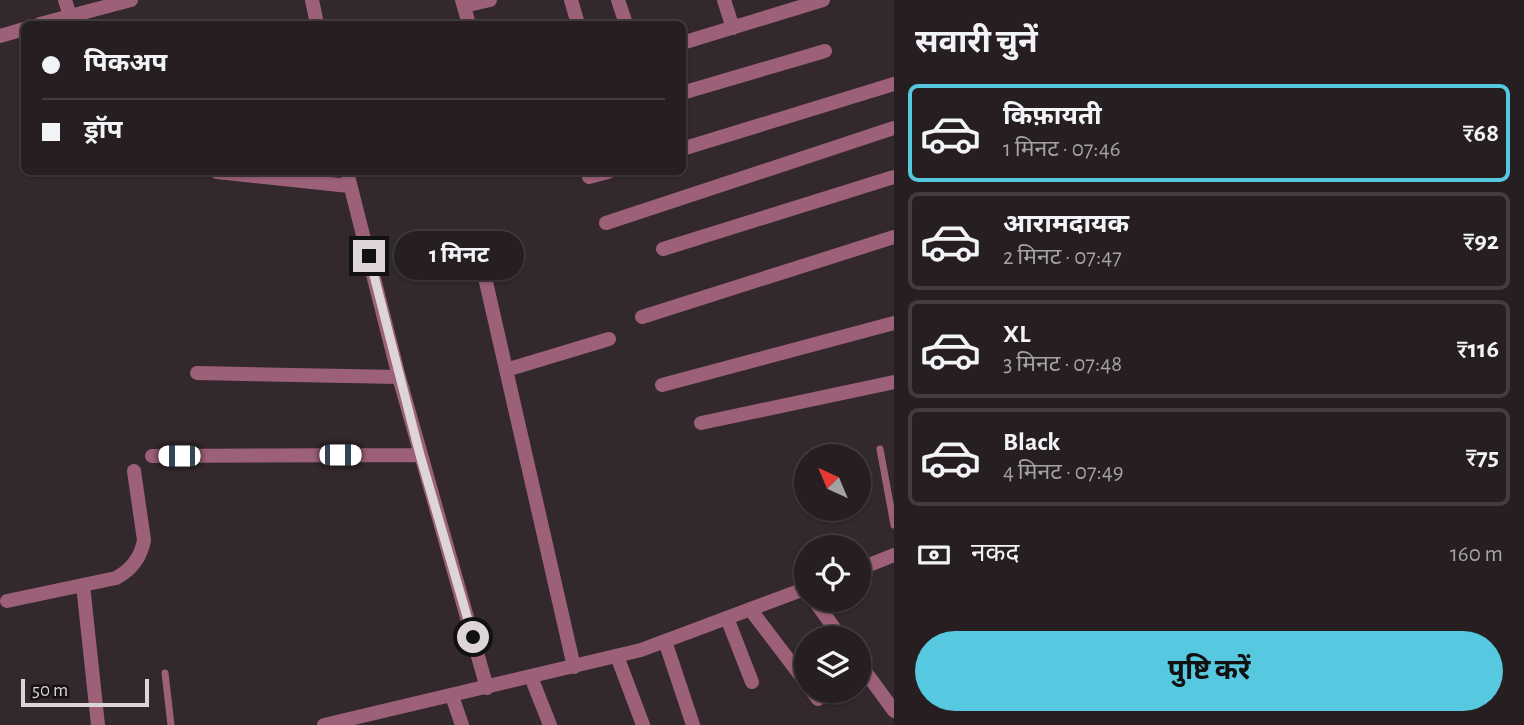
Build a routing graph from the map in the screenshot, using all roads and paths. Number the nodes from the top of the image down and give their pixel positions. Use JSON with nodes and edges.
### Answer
{"nodes":[{"id":1,"x":65,"y":0,"type":"edge"},
{"id":2,"x":131,"y":0,"type":"edge"},
{"id":3,"x":312,"y":0,"type":"edge"},
{"id":4,"x":490,"y":0,"type":"edge"},
{"id":5,"x":571,"y":0,"type":"edge"},
{"id":6,"x":618,"y":0,"type":"edge"},
{"id":7,"x":724,"y":0,"type":"edge"},
{"id":8,"x":823,"y":0,"type":"edge"},
{"id":9,"x":463,"y":3,"type":"edge"},
{"id":10,"x":70,"y":16,"type":"junction"},
{"id":11,"x":51,"y":21,"type":"edge"},
{"id":12,"x":316,"y":21,"type":"edge"},
{"id":13,"x":467,"y":21,"type":"edge"},
{"id":14,"x":577,"y":21,"type":"edge"},
{"id":15,"x":625,"y":21,"type":"edge"},
{"id":16,"x":733,"y":28,"type":"junction"},
{"id":17,"x":21,"y":30,"type":"edge"},
{"id":18,"x":0,"y":36,"type":"edge"},
{"id":19,"x":686,"y":42,"type":"edge"},
{"id":20,"x":825,"y":51,"type":"dead end"},
{"id":21,"x":894,"y":84,"type":"edge"},
{"id":22,"x":686,"y":92,"type":"edge"},
{"id":23,"x":894,"y":128,"type":"edge"},
{"id":24,"x":686,"y":148,"type":"edge"},
{"id":25,"x":273,"y":175,"type":"edge"},
{"id":26,"x":597,"y":175,"type":"edge"},
{"id":27,"x":589,"y":177,"type":"dead end"},
{"id":28,"x":894,"y":177,"type":"edge"},
{"id":29,"x":348,"y":179,"type":"edge"},
{"id":30,"x":606,"y":223,"type":"dead end"},
{"id":31,"x":894,"y":237,"type":"edge"},
{"id":32,"x":663,"y":249,"type":"dead end"},
{"id":33,"x":481,"y":260,"type":"dead end"},
{"id":34,"x":642,"y":317,"type":"dead end"},
{"id":35,"x":894,"y":323,"type":"edge"},
{"id":36,"x":609,"y":339,"type":"dead end"},
{"id":37,"x":506,"y":370,"type":"junction"},
{"id":38,"x":197,"y":373,"type":"dead end"},
{"id":39,"x":399,"y":377,"type":"junction"},
{"id":40,"x":894,"y":382,"type":"edge"},
{"id":41,"x":662,"y":385,"type":"dead end"},
{"id":42,"x":701,"y":423,"type":"dead end"},
{"id":43,"x":880,"y":449,"type":"dead end"},
{"id":44,"x":420,"y":455,"type":"junction"},
{"id":45,"x":152,"y":456,"type":"dead end"},
{"id":46,"x":134,"y":471,"type":"dead end"},
{"id":47,"x":894,"y":526,"type":"edge"},
{"id":48,"x":894,"y":555,"type":"edge"},
{"id":49,"x":871,"y":564,"type":"edge"},
{"id":50,"x":83,"y":585,"type":"junction"},
{"id":51,"x":794,"y":596,"type":"edge"},
{"id":52,"x":7,"y":601,"type":"dead end"},
{"id":53,"x":750,"y":609,"type":"junction"},
{"id":54,"x":727,"y":618,"type":"junction"},
{"id":55,"x":664,"y":641,"type":"junction"},
{"id":56,"x":617,"y":656,"type":"junction"},
{"id":57,"x":574,"y":667,"type":"junction"},
{"id":58,"x":794,"y":667,"type":"edge"},
{"id":59,"x":165,"y":673,"type":"dead end"},
{"id":60,"x":531,"y":677,"type":"junction"},
{"id":61,"x":871,"y":679,"type":"edge"},
{"id":62,"x":752,"y":682,"type":"dead end"},
{"id":63,"x":487,"y":688,"type":"junction"},
{"id":64,"x":452,"y":696,"type":"junction"},
{"id":65,"x":894,"y":711,"type":"edge"},
{"id":66,"x":379,"y":720,"type":"edge"},
{"id":67,"x":330,"y":724,"type":"edge"},
{"id":68,"x":99,"y":725,"type":"edge"},
{"id":69,"x":171,"y":725,"type":"edge"},
{"id":70,"x":462,"y":725,"type":"edge"},
{"id":71,"x":551,"y":725,"type":"edge"},
{"id":72,"x":643,"y":725,"type":"edge"},
{"id":73,"x":694,"y":725,"type":"edge"}],
"edges":[{"from":1,"to":10,"type":"street"},
{"from":2,"to":10,"type":"street"},
{"from":3,"to":12,"type":"street"},
{"from":4,"to":9,"type":"street"},
{"from":5,"to":14,"type":"street"},
{"from":6,"to":15,"type":"street"},
{"from":7,"to":16,"type":"street"},
{"from":8,"to":16,"type":"street"},
{"from":9,"to":13,"type":"street"},
{"from":10,"to":11,"type":"street"},
{"from":16,"to":19,"type":"street"},
{"from":17,"to":18,"type":"street"},
{"from":20,"to":22,"type":"street"},
{"from":21,"to":24,"type":"street"},
{"from":23,"to":30,"type":"street"},
{"from":25,"to":29,"type":"street"},
{"from":26,"to":27,"type":"street"},
{"from":28,"to":32,"type":"street"},
{"from":29,"to":39,"type":"street"},
{"from":31,"to":34,"type":"street"},
{"from":33,"to":37,"type":"street"},
{"from":35,"to":41,"type":"street"},
{"from":36,"to":37,"type":"street"},
{"from":37,"to":57,"type":"street"},
{"from":38,"to":39,"type":"street"},
{"from":39,"to":44,"type":"street"},
{"from":40,"to":42,"type":"street"},
{"from":43,"to":47,"type":"lane"},
{"from":44,"to":45,"type":"street"},
{"from":44,"to":63,"type":"street"},
{"from":46,"to":50,"type":"street"},
{"from":48,"to":49,"type":"street"},
{"from":50,"to":52,"type":"street"},
{"from":50,"to":68,"type":"street"},
{"from":51,"to":53,"type":"street"},
{"from":53,"to":54,"type":"street"},
{"from":53,"to":58,"type":"street"},
{"from":54,"to":55,"type":"street"},
{"from":54,"to":62,"type":"street"},
{"from":55,"to":56,"type":"street"},
{"from":55,"to":73,"type":"street"},
{"from":56,"to":57,"type":"street"},
{"from":56,"to":72,"type":"street"},
{"from":57,"to":60,"type":"street"},
{"from":59,"to":69,"type":"lane"},
{"from":60,"to":63,"type":"street"},
{"from":60,"to":71,"type":"street"},
{"from":61,"to":65,"type":"street"},
{"from":63,"to":64,"type":"street"},
{"from":64,"to":66,"type":"street"},
{"from":64,"to":70,"type":"street"},
{"from":66,"to":67,"type":"street"}]}
